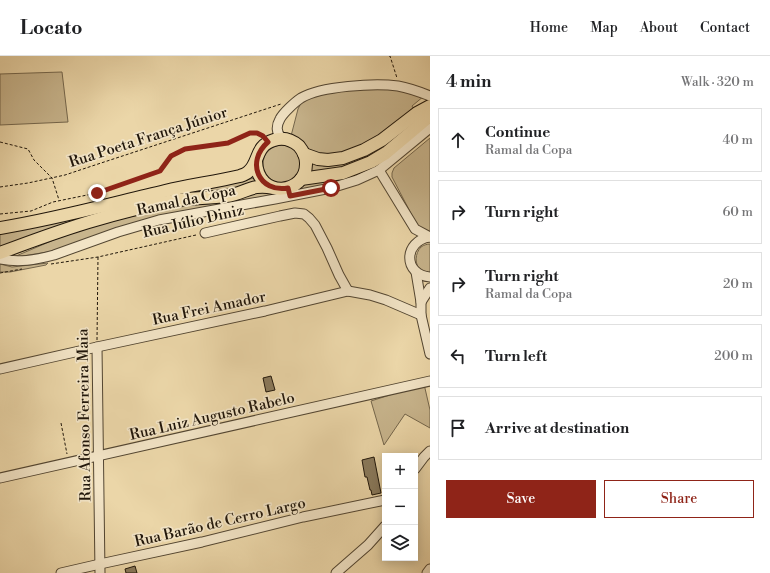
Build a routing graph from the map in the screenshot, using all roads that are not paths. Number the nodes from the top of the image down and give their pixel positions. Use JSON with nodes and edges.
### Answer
{"nodes":[{"id":1,"x":430,"y":96,"type":"edge"},
{"id":2,"x":430,"y":106,"type":"edge"},
{"id":3,"x":430,"y":116,"type":"edge"},
{"id":4,"x":430,"y":128,"type":"edge"},
{"id":5,"x":282,"y":138,"type":"junction"},
{"id":6,"x":304,"y":154,"type":"junction"},
{"id":7,"x":256,"y":161,"type":"junction"},
{"id":8,"x":379,"y":170,"type":"junction"},
{"id":9,"x":301,"y":179,"type":"junction"},
{"id":10,"x":274,"y":188,"type":"junction"},
{"id":11,"x":290,"y":192,"type":"junction"},
{"id":12,"x":0,"y":228,"type":"edge"},
{"id":13,"x":415,"y":230,"type":"junction"},
{"id":14,"x":205,"y":233,"type":"road end"},
{"id":15,"x":430,"y":237,"type":"edge"},
{"id":16,"x":412,"y":247,"type":"junction"},
{"id":17,"x":0,"y":253,"type":"edge"},
{"id":18,"x":0,"y":259,"type":"edge"},
{"id":19,"x":416,"y":272,"type":"junction"},
{"id":20,"x":430,"y":278,"type":"edge"},
{"id":21,"x":430,"y":288,"type":"edge"},
{"id":22,"x":348,"y":291,"type":"junction"},
{"id":23,"x":421,"y":302,"type":"junction"},
{"id":24,"x":422,"y":315,"type":"junction"},
{"id":25,"x":96,"y":346,"type":"junction"},
{"id":26,"x":430,"y":354,"type":"edge"},
{"id":27,"x":0,"y":369,"type":"edge"},
{"id":28,"x":430,"y":380,"type":"edge"},
{"id":29,"x":430,"y":451,"type":"edge"},
{"id":30,"x":98,"y":456,"type":"junction"},
{"id":31,"x":418,"y":465,"type":"edge"},
{"id":32,"x":0,"y":478,"type":"edge"},
{"id":33,"x":382,"y":501,"type":"edge"},
{"id":34,"x":382,"y":529,"type":"edge"},
{"id":35,"x":100,"y":568,"type":"edge"},
{"id":36,"x":430,"y":569,"type":"edge"},
{"id":37,"x":61,"y":573,"type":"edge"},
{"id":38,"x":336,"y":573,"type":"edge"},
{"id":39,"x":426,"y":573,"type":"edge"}],
"edges":[{"from":1,"to":5,"type":"street"},
{"from":2,"to":6,"type":"main road"},
{"from":3,"to":9,"type":"main road"},
{"from":4,"to":8,"type":"street","name":"Ramal da Copa"},
{"from":5,"to":6,"type":"main road"},
{"from":5,"to":7,"type":"main road","name":"Ramal da Copa"},
{"from":6,"to":9,"type":"main road"},
{"from":7,"to":10,"type":"main road"},
{"from":7,"to":12,"type":"main road","name":"Ramal da Copa"},
{"from":8,"to":11,"type":"street","name":"Ramal da Copa"},
{"from":8,"to":13,"type":"street"},
{"from":9,"to":11,"type":"main road"},
{"from":10,"to":11,"type":"main road"},
{"from":10,"to":17,"type":"main road","name":"Ramal da Copa"},
{"from":11,"to":18,"type":"street","name":"Ramal da Copa"},
{"from":13,"to":15,"type":"street"},
{"from":13,"to":16,"type":"street"},
{"from":14,"to":22,"type":"street","name":"Rua Júlio Diniz"},
{"from":15,"to":16,"type":"street"},
{"from":16,"to":19,"type":"street"},
{"from":19,"to":20,"type":"street"},
{"from":19,"to":23,"type":"street"},
{"from":21,"to":23,"type":"street"},
{"from":22,"to":24,"type":"street","name":"Rua Frei Amador"},
{"from":22,"to":25,"type":"street","name":"Rua Frei Amador"},
{"from":23,"to":24,"type":"street"},
{"from":24,"to":26,"type":"street"},
{"from":25,"to":27,"type":"street","name":"Rua Frei Amador"},
{"from":25,"to":30,"type":"street","name":"Rua Afonso Ferreira Maia"},
{"from":28,"to":30,"type":"street","name":"Rua Luiz Augusto Rabelo"},
{"from":29,"to":31,"type":"street"},
{"from":30,"to":32,"type":"street","name":"Rua Luiz Augusto Rabelo"},
{"from":30,"to":35,"type":"street","name":"Rua Afonso Ferreira Maia"},
{"from":33,"to":35,"type":"street","name":"Rua Barão de Cerro Largo"},
{"from":34,"to":38,"type":"street"},
{"from":35,"to":37,"type":"street","name":"Rua Barão de Cerro Largo"},
{"from":36,"to":39,"type":"street"}]}
